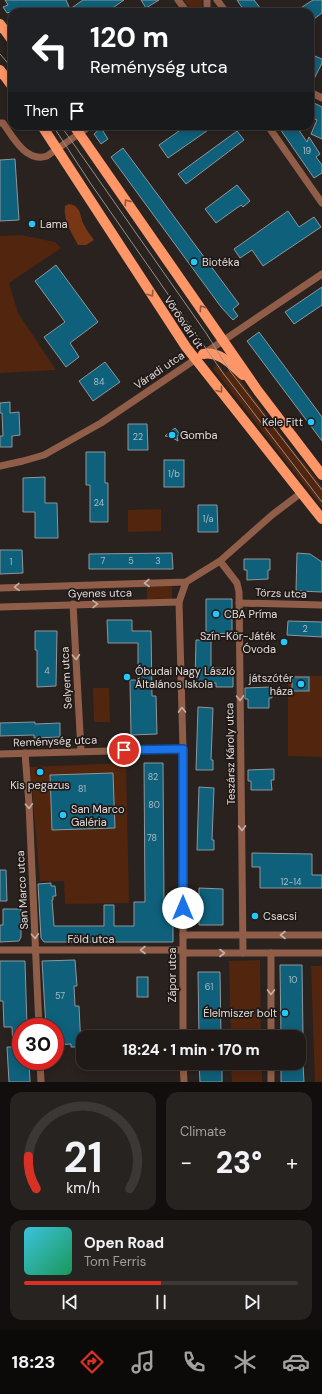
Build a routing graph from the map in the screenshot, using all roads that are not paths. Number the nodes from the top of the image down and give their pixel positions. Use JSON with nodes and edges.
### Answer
{"nodes":[{"id":1,"x":0,"y":24,"type":"edge"},
{"id":2,"x":8,"y":35,"type":"edge"},
{"id":3,"x":0,"y":70,"type":"edge"},
{"id":4,"x":8,"y":81,"type":"edge"},
{"id":5,"x":0,"y":123,"type":"edge"},
{"id":6,"x":8,"y":129,"type":"edge"},
{"id":7,"x":8,"y":130,"type":"edge"},
{"id":8,"x":45,"y":130,"type":"edge"},
{"id":9,"x":77,"y":130,"type":"edge"},
{"id":10,"x":271,"y":130,"type":"edge"},
{"id":11,"x":57,"y":149,"type":"junction"},
{"id":12,"x":322,"y":203,"type":"edge"},
{"id":13,"x":322,"y":274,"type":"edge"},
{"id":14,"x":224,"y":340,"type":"junction"},
{"id":15,"x":199,"y":357,"type":"junction"},
{"id":16,"x":258,"y":390,"type":"junction"},
{"id":17,"x":0,"y":466,"type":"edge"},
{"id":18,"x":322,"y":475,"type":"edge"},
{"id":19,"x":301,"y":493,"type":"junction"},
{"id":20,"x":322,"y":519,"type":"edge"},
{"id":21,"x":220,"y":561,"type":"junction"},
{"id":22,"x":186,"y":582,"type":"junction"},
{"id":23,"x":0,"y":588,"type":"edge"},
{"id":24,"x":179,"y":602,"type":"junction"},
{"id":25,"x":239,"y":603,"type":"junction"},
{"id":26,"x":74,"y":604,"type":"junction"},
{"id":27,"x":322,"y":605,"type":"edge"},
{"id":28,"x":0,"y":607,"type":"edge"},
{"id":29,"x":183,"y":749,"type":"junction"},
{"id":30,"x":80,"y":751,"type":"junction"},
{"id":31,"x":25,"y":753,"type":"junction"},
{"id":32,"x":0,"y":754,"type":"edge"},
{"id":33,"x":183,"y":935,"type":"junction"},
{"id":34,"x":243,"y":935,"type":"junction"},
{"id":35,"x":322,"y":935,"type":"edge"},
{"id":36,"x":0,"y":950,"type":"edge"},
{"id":37,"x":36,"y":950,"type":"junction"},
{"id":38,"x":182,"y":952,"type":"junction"},
{"id":39,"x":243,"y":953,"type":"junction"},
{"id":40,"x":271,"y":953,"type":"junction"},
{"id":41,"x":322,"y":953,"type":"edge"},
{"id":42,"x":39,"y":1018,"type":"edge"},
{"id":43,"x":183,"y":1030,"type":"edge"},
{"id":44,"x":271,"y":1030,"type":"edge"},
{"id":45,"x":40,"y":1070,"type":"edge"},
{"id":46,"x":183,"y":1070,"type":"edge"},
{"id":47,"x":271,"y":1070,"type":"edge"},
{"id":48,"x":41,"y":1082,"type":"edge"},
{"id":49,"x":184,"y":1082,"type":"edge"},
{"id":50,"x":271,"y":1082,"type":"edge"}],
"edges":[{"from":1,"to":2,"type":"main road"},
{"from":3,"to":4,"type":"main road"},
{"from":5,"to":6,"type":"street"},
{"from":7,"to":11,"type":"street"},
{"from":8,"to":11,"type":"main road","name":"Vörösvári út"},
{"from":9,"to":11,"type":"street"},
{"from":14,"to":9,"type":"main road","name":"Vörösvári út","one_way":true},
{"from":10,"to":12,"type":"street"},
{"from":11,"to":15,"type":"main road","name":"Vörösvári út","one_way":true},
{"from":13,"to":14,"type":"street","name":"Váradi utca"},
{"from":14,"to":15,"type":"street","name":"Váradi utca"},
{"from":14,"to":16,"type":"main road","name":"Vörösvári út"},
{"from":15,"to":16,"type":"main road"},
{"from":15,"to":17,"type":"street","name":"Váradi utca"},
{"from":15,"to":19,"type":"main road","name":"Vörösvári út","one_way":true},
{"from":16,"to":18,"type":"main road","name":"Vörösvári út"},
{"from":19,"to":20,"type":"main road","name":"Vörösvári út"},
{"from":19,"to":21,"type":"street","name":"Gyenes utca"},
{"from":21,"to":22,"type":"street","name":"Gyenes utca"},
{"from":21,"to":25,"type":"street","name":"Teszársz Károly utca"},
{"from":22,"to":23,"type":"street","name":"Gyenes utca","one_way":true},
{"from":22,"to":24,"type":"street"},
{"from":26,"to":24,"type":"street","name":"Gyenes utca","one_way":true},
{"from":29,"to":24,"type":"street","name":"Zápor utca","one_way":true},
{"from":25,"to":27,"type":"street","name":"Törzs utca"},
{"from":25,"to":34,"type":"street","name":"Teszársz Károly utca","one_way":true},
{"from":26,"to":28,"type":"street","name":"Gyenes utca"},
{"from":26,"to":30,"type":"street","name":"Selyem utca","one_way":true},
{"from":29,"to":30,"type":"street","name":"Reménység utca"},
{"from":29,"to":33,"type":"street","name":"Zápor utca"},
{"from":30,"to":31,"type":"street","name":"Reménység utca"},
{"from":31,"to":32,"type":"street","name":"Reménység utca"},
{"from":31,"to":37,"type":"street","name":"San Marco utca","one_way":true},
{"from":33,"to":34,"type":"street"},
{"from":33,"to":38,"type":"street","name":"Zápor utca"},
{"from":35,"to":34,"type":"street","one_way":true},
{"from":34,"to":39,"type":"street","name":"Teszársz Károly utca"},
{"from":36,"to":37,"type":"street","name":"Föld utca"},
{"from":38,"to":37,"type":"street","name":"Föld utca","one_way":true},
{"from":37,"to":42,"type":"street","name":"San Marco utca"},
{"from":38,"to":39,"type":"street","name":"Föld utca","one_way":true},
{"from":38,"to":43,"type":"street","name":"Zápor utca"},
{"from":39,"to":40,"type":"street","name":"Föld utca"},
{"from":40,"to":41,"type":"street","name":"Föld utca"},
{"from":40,"to":44,"type":"street","one_way":true},
{"from":45,"to":48,"type":"street"},
{"from":46,"to":49,"type":"street"},
{"from":47,"to":50,"type":"street"}]}
